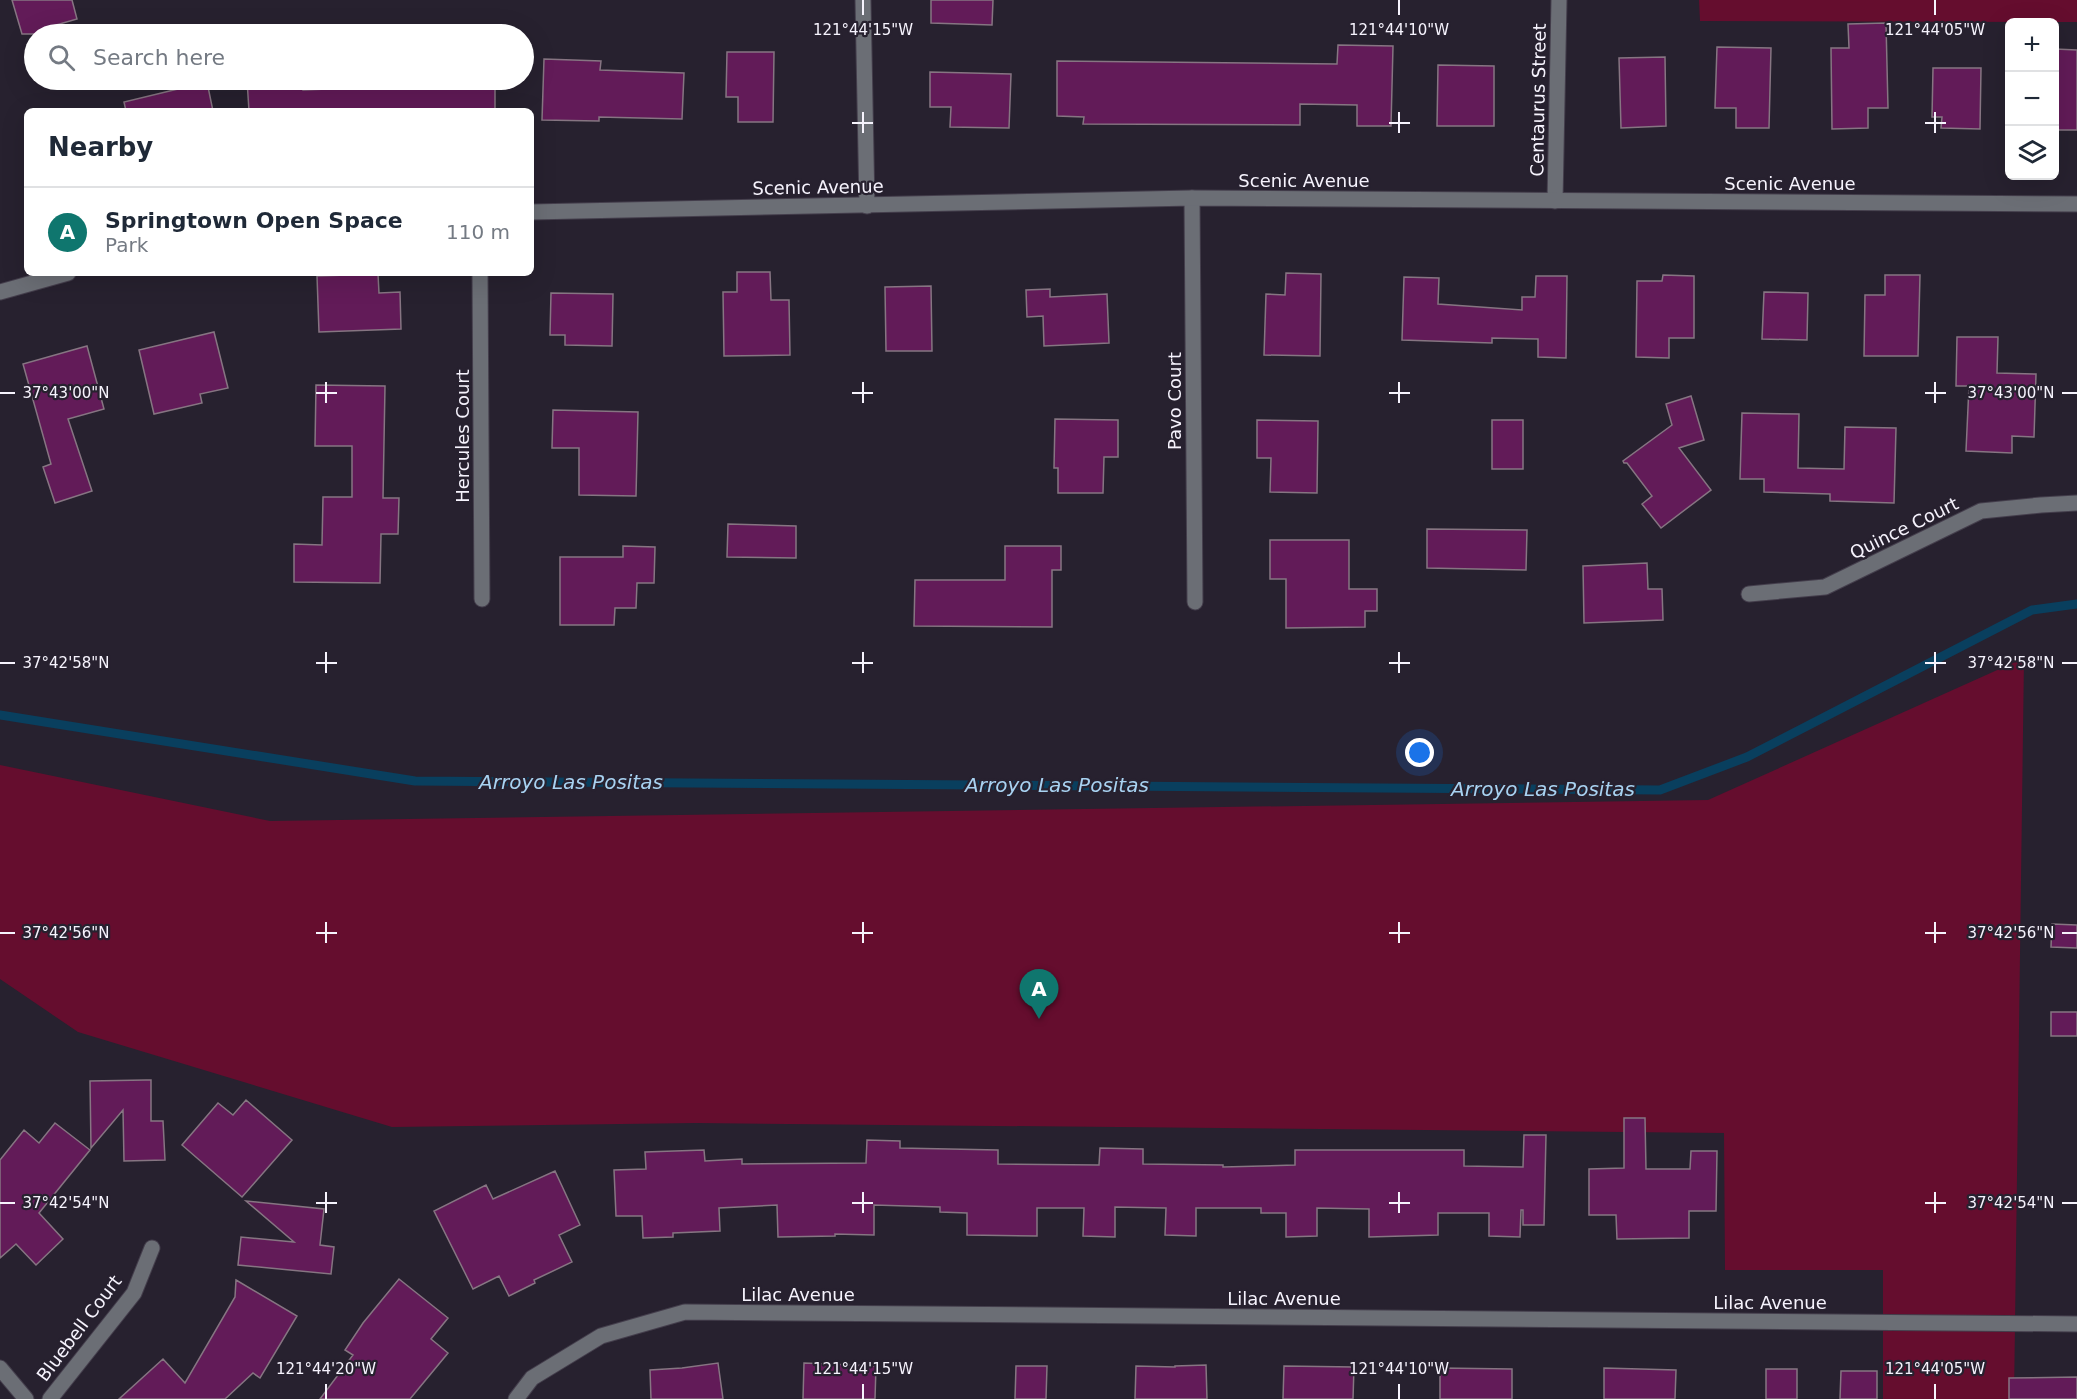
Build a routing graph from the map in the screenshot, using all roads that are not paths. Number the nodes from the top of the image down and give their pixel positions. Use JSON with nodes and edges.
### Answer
{"nodes":[{"id":1,"x":863,"y":0,"type":"edge"},
{"id":2,"x":1559,"y":0,"type":"edge"},
{"id":3,"x":1192,"y":198,"type":"junction"},
{"id":4,"x":1555,"y":201,"type":"junction"},
{"id":5,"x":2077,"y":204,"type":"edge"},
{"id":6,"x":867,"y":206,"type":"junction"},
{"id":7,"x":534,"y":212,"type":"edge"},
{"id":8,"x":57,"y":276,"type":"edge"},
{"id":9,"x":480,"y":276,"type":"edge"},
{"id":10,"x":0,"y":292,"type":"edge"},
{"id":11,"x":2077,"y":504,"type":"edge"},
{"id":12,"x":1749,"y":594,"type":"dead end"},
{"id":13,"x":482,"y":599,"type":"dead end"},
{"id":14,"x":1195,"y":602,"type":"dead end"},
{"id":15,"x":152,"y":1248,"type":"dead end"},
{"id":16,"x":2077,"y":1324,"type":"edge"},
{"id":17,"x":0,"y":1368,"type":"edge"},
{"id":18,"x":26,"y":1399,"type":"edge"},
{"id":19,"x":50,"y":1399,"type":"edge"},
{"id":20,"x":516,"y":1399,"type":"edge"}],
"edges":[{"from":1,"to":6,"type":"street"},
{"from":2,"to":4,"type":"street","name":"Centaurus Street"},
{"from":3,"to":4,"type":"street","name":"Scenic Avenue"},
{"from":3,"to":6,"type":"street","name":"Scenic Avenue"},
{"from":3,"to":14,"type":"street","name":"Pavo Court"},
{"from":4,"to":5,"type":"street","name":"Scenic Avenue"},
{"from":6,"to":7,"type":"street","name":"Scenic Avenue"},
{"from":8,"to":10,"type":"street"},
{"from":9,"to":13,"type":"street","name":"Hercules Court"},
{"from":11,"to":12,"type":"street","name":"Quince Court"},
{"from":15,"to":19,"type":"street","name":"Bluebell Court"},
{"from":16,"to":20,"type":"street","name":"Lilac Avenue"},
{"from":17,"to":18,"type":"street"}]}
